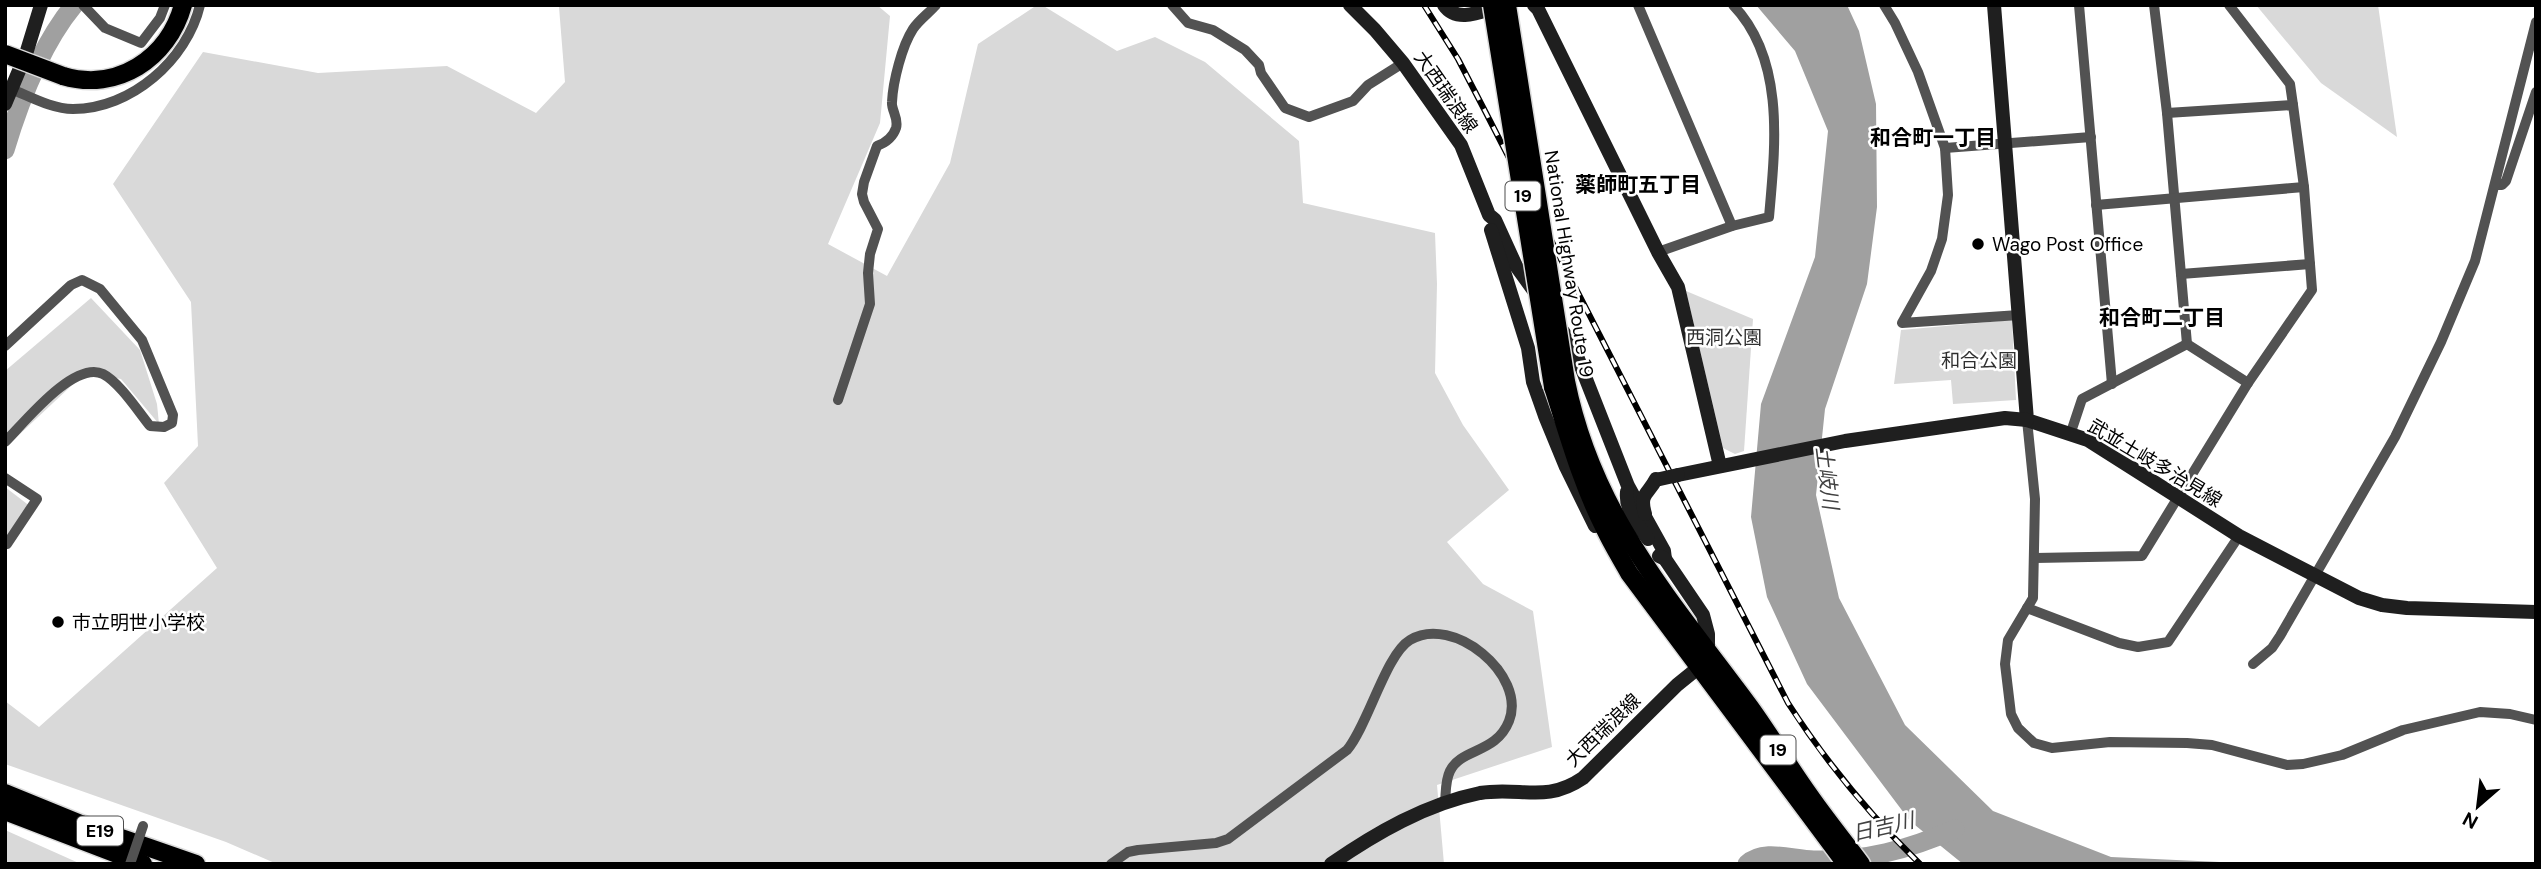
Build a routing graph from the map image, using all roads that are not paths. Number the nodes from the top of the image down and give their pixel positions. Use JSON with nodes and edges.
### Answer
{"nodes":[{"id":1,"x":41,"y":5,"type":"edge"},
{"id":2,"x":165,"y":5,"type":"edge"},
{"id":3,"x":183,"y":5,"type":"edge"},
{"id":4,"x":200,"y":5,"type":"edge"},
{"id":5,"x":936,"y":5,"type":"edge"},
{"id":6,"x":1172,"y":5,"type":"edge"},
{"id":7,"x":1350,"y":5,"type":"edge"},
{"id":8,"x":1444,"y":5,"type":"edge"},
{"id":9,"x":1492,"y":5,"type":"edge"},
{"id":10,"x":1506,"y":5,"type":"edge"},
{"id":11,"x":1534,"y":5,"type":"edge"},
{"id":12,"x":1638,"y":5,"type":"edge"},
{"id":13,"x":1733,"y":5,"type":"edge"},
{"id":14,"x":1884,"y":5,"type":"edge"},
{"id":15,"x":1994,"y":5,"type":"edge"},
{"id":16,"x":2079,"y":5,"type":"edge"},
{"id":17,"x":2154,"y":5,"type":"edge"},
{"id":18,"x":2229,"y":5,"type":"edge"},
{"id":19,"x":84,"y":7,"type":"edge"},
{"id":20,"x":2536,"y":22,"type":"edge"},
{"id":21,"x":5,"y":54,"type":"edge"},
{"id":22,"x":1403,"y":63,"type":"junction"},
{"id":23,"x":2536,"y":92,"type":"edge"},
{"id":24,"x":8,"y":95,"type":"edge"},
{"id":25,"x":2293,"y":105,"type":"junction"},
{"id":26,"x":2168,"y":113,"type":"junction"},
{"id":27,"x":2091,"y":137,"type":"junction"},
{"id":28,"x":2004,"y":143,"type":"junction"},
{"id":29,"x":1945,"y":148,"type":"junction"},
{"id":30,"x":2496,"y":185,"type":"junction"},
{"id":31,"x":2304,"y":187,"type":"junction"},
{"id":32,"x":2175,"y":198,"type":"junction"},
{"id":33,"x":2096,"y":205,"type":"junction"},
{"id":34,"x":1489,"y":215,"type":"junction"},
{"id":35,"x":1732,"y":226,"type":"junction"},
{"id":36,"x":1658,"y":252,"type":"junction"},
{"id":37,"x":2310,"y":264,"type":"junction"},
{"id":38,"x":2181,"y":274,"type":"junction"},
{"id":39,"x":2019,"y":315,"type":"junction"},
{"id":40,"x":1561,"y":328,"type":"junction"},
{"id":41,"x":2187,"y":344,"type":"junction"},
{"id":42,"x":5,"y":346,"type":"edge"},
{"id":43,"x":1528,"y":348,"type":"junction"},
{"id":44,"x":2112,"y":383,"type":"junction"},
{"id":45,"x":2248,"y":383,"type":"junction"},
{"id":46,"x":1560,"y":384,"type":"junction"},
{"id":47,"x":838,"y":400,"type":"dead end"},
{"id":48,"x":2027,"y":420,"type":"junction"},
{"id":49,"x":2070,"y":435,"type":"junction"},
{"id":50,"x":5,"y":442,"type":"edge"},
{"id":51,"x":1720,"y":466,"type":"junction"},
{"id":52,"x":5,"y":478,"type":"edge"},
{"id":53,"x":1658,"y":479,"type":"junction"},
{"id":54,"x":1628,"y":486,"type":"junction"},
{"id":55,"x":2179,"y":498,"type":"junction"},
{"id":56,"x":1646,"y":519,"type":"junction"},
{"id":57,"x":2239,"y":536,"type":"junction"},
{"id":58,"x":7,"y":544,"type":"dead end"},
{"id":59,"x":2035,"y":558,"type":"junction"},
{"id":60,"x":1665,"y":559,"type":"junction"},
{"id":61,"x":1629,"y":573,"type":"junction"},
{"id":62,"x":2314,"y":575,"type":"junction"},
{"id":63,"x":2027,"y":608,"type":"junction"},
{"id":64,"x":2536,"y":612,"type":"edge"},
{"id":65,"x":1703,"y":661,"type":"junction"},
{"id":66,"x":2253,"y":664,"type":"dead end"},
{"id":67,"x":2536,"y":719,"type":"edge"},
{"id":68,"x":5,"y":785,"type":"edge"},
{"id":69,"x":5,"y":793,"type":"edge"},
{"id":70,"x":1445,"y":803,"type":"junction"},
{"id":71,"x":30,"y":804,"type":"junction"},
{"id":72,"x":5,"y":811,"type":"edge"},
{"id":73,"x":143,"y":826,"type":"dead end"},
{"id":74,"x":1842,"y":853,"type":"edge"},
{"id":75,"x":130,"y":864,"type":"edge"},
{"id":76,"x":143,"y":864,"type":"edge"},
{"id":77,"x":196,"y":864,"type":"edge"},
{"id":78,"x":1111,"y":864,"type":"edge"},
{"id":79,"x":1331,"y":864,"type":"edge"},
{"id":80,"x":1861,"y":864,"type":"edge"}],
"edges":[{"from":1,"to":24,"type":"main road"},
{"from":2,"to":19,"type":"street"},
{"from":3,"to":21,"type":"highway","bridge":true},
{"from":4,"to":24,"type":"street"},
{"from":5,"to":47,"type":"street"},
{"from":6,"to":22,"type":"street"},
{"from":7,"to":22,"type":"main road","name":"大西瑞浪線"},
{"from":8,"to":10,"type":"main road"},
{"from":9,"to":46,"type":"highway","name":"National Highway Route 19","number":"19","bridge":true},
{"from":10,"to":46,"type":"highway","name":"National Highway Route 19","number":"19","bridge":true},
{"from":11,"to":36,"type":"main road"},
{"from":12,"to":35,"type":"street"},
{"from":13,"to":35,"type":"street"},
{"from":14,"to":29,"type":"street"},
{"from":15,"to":28,"type":"main road"},
{"from":16,"to":27,"type":"street"},
{"from":17,"to":26,"type":"street"},
{"from":18,"to":25,"type":"street"},
{"from":20,"to":30,"type":"street"},
{"from":22,"to":34,"type":"main road","name":"大西瑞浪線"},
{"from":23,"to":30,"type":"street"},
{"from":25,"to":26,"type":"street"},
{"from":25,"to":31,"type":"street"},
{"from":26,"to":32,"type":"street"},
{"from":27,"to":28,"type":"street"},
{"from":27,"to":33,"type":"street"},
{"from":28,"to":29,"type":"street"},
{"from":28,"to":39,"type":"main road"},
{"from":29,"to":39,"type":"street"},
{"from":30,"to":62,"type":"street"},
{"from":31,"to":32,"type":"street"},
{"from":31,"to":37,"type":"street"},
{"from":32,"to":33,"type":"street"},
{"from":32,"to":38,"type":"street"},
{"from":33,"to":44,"type":"street"},
{"from":34,"to":40,"type":"main road"},
{"from":34,"to":43,"type":"main road"},
{"from":35,"to":36,"type":"street"},
{"from":36,"to":51,"type":"main road"},
{"from":37,"to":38,"type":"street"},
{"from":37,"to":45,"type":"street"},
{"from":38,"to":41,"type":"street"},
{"from":39,"to":48,"type":"main road"},
{"from":40,"to":43,"type":"main road"},
{"from":40,"to":54,"type":"main road"},
{"from":41,"to":44,"type":"street"},
{"from":41,"to":45,"type":"street"},
{"from":42,"to":50,"type":"street"},
{"from":43,"to":61,"type":"main road"},
{"from":44,"to":49,"type":"street"},
{"from":45,"to":55,"type":"street"},
{"from":46,"to":61,"type":"highway","name":"National Highway Route 19","number":"19"},
{"from":46,"to":65,"type":"highway","name":"National Highway Route 19","number":"19"},
{"from":48,"to":49,"type":"main road","name":"武並土岐多治見線"},
{"from":48,"to":51,"type":"main road","name":"武並土岐多治見線"},
{"from":48,"to":59,"type":"street"},
{"from":49,"to":55,"type":"main road","name":"武並土岐多治見線"},
{"from":51,"to":53,"type":"main road","name":"武並土岐多治見線","bridge":true},
{"from":52,"to":58,"type":"street"},
{"from":53,"to":54,"type":"main road","name":"武並土岐多治見線"},
{"from":53,"to":56,"type":"main road"},
{"from":54,"to":56,"type":"main road"},
{"from":54,"to":60,"type":"main road"},
{"from":55,"to":57,"type":"main road","name":"武並土岐多治見線"},
{"from":55,"to":59,"type":"street"},
{"from":56,"to":60,"type":"main road"},
{"from":57,"to":62,"type":"main road","name":"武並土岐多治見線"},
{"from":57,"to":63,"type":"street"},
{"from":59,"to":63,"type":"street"},
{"from":60,"to":65,"type":"main road"},
{"from":61,"to":65,"type":"highway","name":"National Highway Route 19","number":"19"},
{"from":62,"to":64,"type":"main road","name":"武並土岐多治見線"},
{"from":62,"to":66,"type":"street"},
{"from":63,"to":67,"type":"street"},
{"from":65,"to":70,"type":"main road","name":"大西瑞浪線"},
{"from":65,"to":74,"type":"highway","name":"National Highway Route 19","number":"19"},
{"from":68,"to":71,"type":"highway"},
{"from":69,"to":71,"type":"highway","number":"E19"},
{"from":70,"to":78,"type":"street"},
{"from":70,"to":79,"type":"main road","name":"大西瑞浪線"},
{"from":71,"to":77,"type":"highway","number":"E19"},
{"from":72,"to":76,"type":"highway","number":"E19"},
{"from":73,"to":75,"type":"street","bridge":true},
{"from":74,"to":80,"type":"highway","name":"National Highway Route 19","number":"19"}]}
